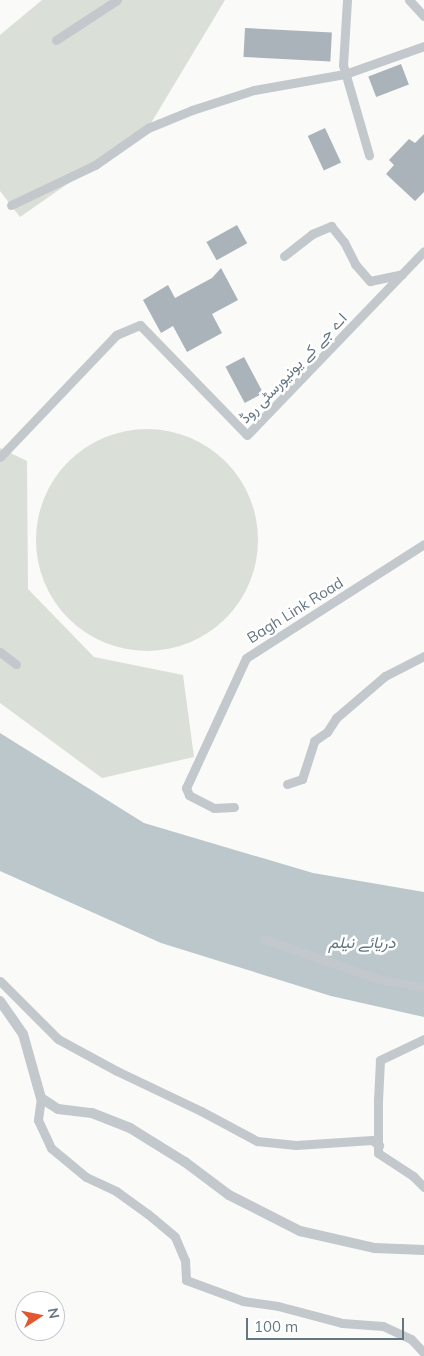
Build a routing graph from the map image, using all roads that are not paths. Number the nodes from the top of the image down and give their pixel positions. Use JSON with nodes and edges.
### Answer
{"nodes":[{"id":1,"x":117,"y":0,"type":"edge"},
{"id":2,"x":347,"y":0,"type":"edge"},
{"id":3,"x":408,"y":0,"type":"edge"},
{"id":4,"x":424,"y":16,"type":"edge"},
{"id":5,"x":56,"y":40,"type":"dead end"},
{"id":6,"x":424,"y":46,"type":"edge"},
{"id":7,"x":345,"y":74,"type":"junction"},
{"id":8,"x":369,"y":156,"type":"dead end"},
{"id":9,"x":11,"y":205,"type":"dead end"},
{"id":10,"x":424,"y":251,"type":"edge"},
{"id":11,"x":284,"y":256,"type":"dead end"},
{"id":12,"x":402,"y":274,"type":"junction"},
{"id":13,"x":0,"y":457,"type":"edge"},
{"id":14,"x":424,"y":544,"type":"edge"},
{"id":15,"x":0,"y":652,"type":"edge"},
{"id":16,"x":424,"y":656,"type":"edge"},
{"id":17,"x":16,"y":664,"type":"dead end"},
{"id":18,"x":287,"y":784,"type":"dead end"},
{"id":19,"x":234,"y":806,"type":"dead end"},
{"id":20,"x":264,"y":939,"type":"dead end"},
{"id":21,"x":0,"y":980,"type":"edge"},
{"id":22,"x":424,"y":987,"type":"edge"},
{"id":23,"x":0,"y":1001,"type":"edge"},
{"id":24,"x":424,"y":1038,"type":"edge"},
{"id":25,"x":41,"y":1098,"type":"junction"},
{"id":26,"x":379,"y":1145,"type":"junction"},
{"id":27,"x":424,"y":1187,"type":"edge"},
{"id":28,"x":424,"y":1250,"type":"edge"},
{"id":29,"x":424,"y":1353,"type":"edge"}],
"edges":[{"from":1,"to":5,"type":"street"},
{"from":2,"to":7,"type":"street"},
{"from":3,"to":4,"type":"street"},
{"from":6,"to":7,"type":"street"},
{"from":7,"to":8,"type":"street"},
{"from":7,"to":9,"type":"street"},
{"from":10,"to":12,"type":"street","name":"اے جے کے یونیورسٹی روڈ"},
{"from":11,"to":12,"type":"street"},
{"from":12,"to":13,"type":"street","name":"اے جے کے یونیورسٹی روڈ"},
{"from":14,"to":19,"type":"street","name":"Bagh Link Road"},
{"from":15,"to":17,"type":"street"},
{"from":16,"to":18,"type":"street"},
{"from":20,"to":22,"type":"street"},
{"from":21,"to":26,"type":"street"},
{"from":23,"to":25,"type":"street"},
{"from":24,"to":26,"type":"street"},
{"from":25,"to":28,"type":"street"},
{"from":25,"to":29,"type":"street"},
{"from":26,"to":27,"type":"street"}]}
